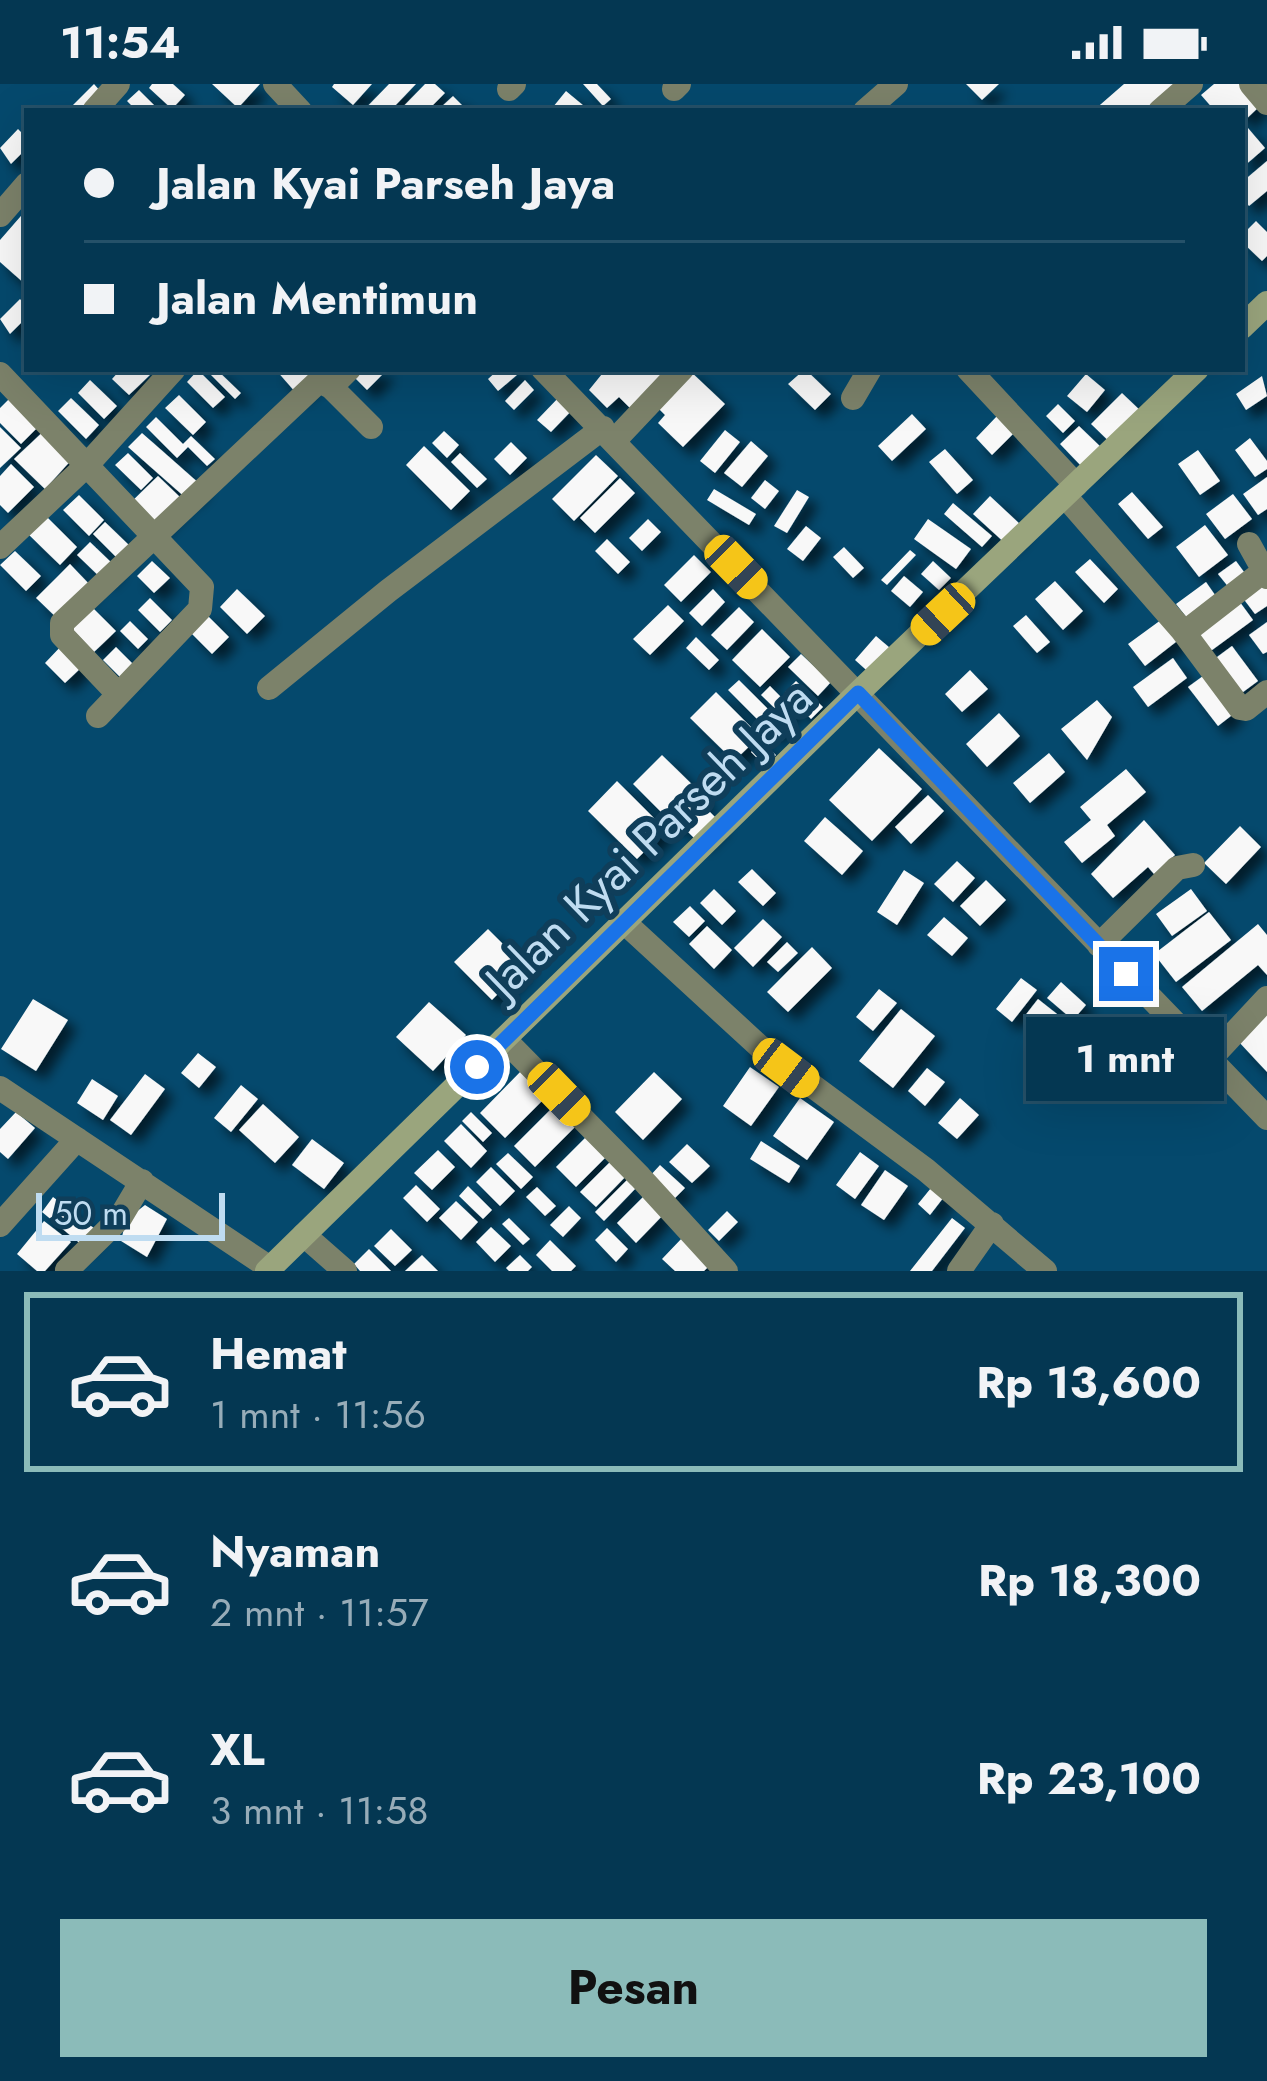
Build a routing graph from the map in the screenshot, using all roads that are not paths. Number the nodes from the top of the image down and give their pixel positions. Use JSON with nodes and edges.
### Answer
{"nodes":[{"id":1,"x":118,"y":84,"type":"edge"},
{"id":2,"x":274,"y":84,"type":"edge"},
{"id":3,"x":895,"y":84,"type":"edge"},
{"id":4,"x":1190,"y":84,"type":"edge"},
{"id":5,"x":1251,"y":84,"type":"edge"},
{"id":6,"x":1267,"y":103,"type":"edge"},
{"id":7,"x":97,"y":108,"type":"edge"},
{"id":8,"x":297,"y":108,"type":"edge"},
{"id":9,"x":868,"y":108,"type":"edge"},
{"id":10,"x":1163,"y":108,"type":"edge"},
{"id":11,"x":24,"y":187,"type":"edge"},
{"id":12,"x":0,"y":215,"type":"edge"},
{"id":13,"x":171,"y":372,"type":"edge"},
{"id":14,"x":546,"y":372,"type":"edge"},
{"id":15,"x":679,"y":372,"type":"edge"},
{"id":16,"x":868,"y":372,"type":"edge"},
{"id":17,"x":971,"y":372,"type":"edge"},
{"id":18,"x":1194,"y":372,"type":"edge"},
{"id":19,"x":0,"y":374,"type":"edge"},
{"id":20,"x":340,"y":378,"type":"edge"},
{"id":21,"x":853,"y":398,"type":"dead end"},
{"id":22,"x":371,"y":427,"type":"dead end"},
{"id":23,"x":609,"y":434,"type":"junction"},
{"id":24,"x":87,"y":465,"type":"junction"},
{"id":25,"x":1071,"y":491,"type":"junction"},
{"id":26,"x":152,"y":534,"type":"junction"},
{"id":27,"x":1249,"y":544,"type":"dead end"},
{"id":28,"x":0,"y":547,"type":"edge"},
{"id":29,"x":1266,"y":574,"type":"edge"},
{"id":30,"x":1184,"y":633,"type":"junction"},
{"id":31,"x":269,"y":688,"type":"dead end"},
{"id":32,"x":1267,"y":692,"type":"edge"},
{"id":33,"x":858,"y":693,"type":"junction"},
{"id":34,"x":118,"y":694,"type":"dead end"},
{"id":35,"x":98,"y":716,"type":"dead end"},
{"id":36,"x":1193,"y":865,"type":"dead end"},
{"id":37,"x":625,"y":923,"type":"junction"},
{"id":38,"x":1099,"y":945,"type":"junction"},
{"id":39,"x":1267,"y":998,"type":"edge"},
{"id":40,"x":504,"y":1039,"type":"junction"},
{"id":41,"x":1208,"y":1060,"type":"junction"},
{"id":42,"x":1,"y":1090,"type":"edge"},
{"id":43,"x":1267,"y":1118,"type":"edge"},
{"id":44,"x":77,"y":1139,"type":"junction"},
{"id":45,"x":142,"y":1181,"type":"junction"},
{"id":46,"x":992,"y":1224,"type":"junction"},
{"id":47,"x":0,"y":1225,"type":"edge"},
{"id":48,"x":304,"y":1235,"type":"junction"},
{"id":49,"x":268,"y":1269,"type":"edge"},
{"id":50,"x":67,"y":1270,"type":"edge"},
{"id":51,"x":345,"y":1271,"type":"edge"},
{"id":52,"x":726,"y":1271,"type":"edge"},
{"id":53,"x":958,"y":1271,"type":"edge"},
{"id":54,"x":1045,"y":1271,"type":"edge"}],
"edges":[{"from":1,"to":7,"type":"street"},
{"from":2,"to":8,"type":"street"},
{"from":3,"to":9,"type":"street"},
{"from":4,"to":10,"type":"street"},
{"from":5,"to":6,"type":"street"},
{"from":11,"to":12,"type":"street"},
{"from":13,"to":24,"type":"street"},
{"from":14,"to":23,"type":"street"},
{"from":15,"to":23,"type":"street"},
{"from":16,"to":21,"type":"street"},
{"from":17,"to":25,"type":"street"},
{"from":18,"to":25,"type":"main road","name":"Jalan Kyai Parseh Jaya"},
{"from":19,"to":24,"type":"street"},
{"from":20,"to":22,"type":"street"},
{"from":20,"to":26,"type":"street"},
{"from":23,"to":31,"type":"street"},
{"from":23,"to":33,"type":"street"},
{"from":24,"to":26,"type":"street"},
{"from":24,"to":28,"type":"street"},
{"from":25,"to":30,"type":"street"},
{"from":25,"to":33,"type":"main road","name":"Jalan Kyai Parseh Jaya"},
{"from":26,"to":34,"type":"street"},
{"from":26,"to":35,"type":"street"},
{"from":27,"to":29,"type":"street"},
{"from":29,"to":30,"type":"street"},
{"from":30,"to":32,"type":"street"},
{"from":33,"to":37,"type":"main road","name":"Jalan Kyai Parseh Jaya"},
{"from":33,"to":38,"type":"street"},
{"from":36,"to":38,"type":"street"},
{"from":37,"to":40,"type":"main road","name":"Jalan Kyai Parseh Jaya"},
{"from":37,"to":46,"type":"street"},
{"from":38,"to":41,"type":"street"},
{"from":39,"to":41,"type":"street"},
{"from":40,"to":48,"type":"main road","name":"Jalan Kyai Parseh Jaya"},
{"from":40,"to":52,"type":"street"},
{"from":41,"to":43,"type":"street"},
{"from":42,"to":44,"type":"street"},
{"from":44,"to":45,"type":"street"},
{"from":44,"to":47,"type":"street"},
{"from":45,"to":49,"type":"street"},
{"from":45,"to":50,"type":"street"},
{"from":46,"to":53,"type":"street"},
{"from":46,"to":54,"type":"street"},
{"from":48,"to":49,"type":"main road","name":"Jalan Kyai Parseh Jaya"},
{"from":48,"to":51,"type":"street"}]}
